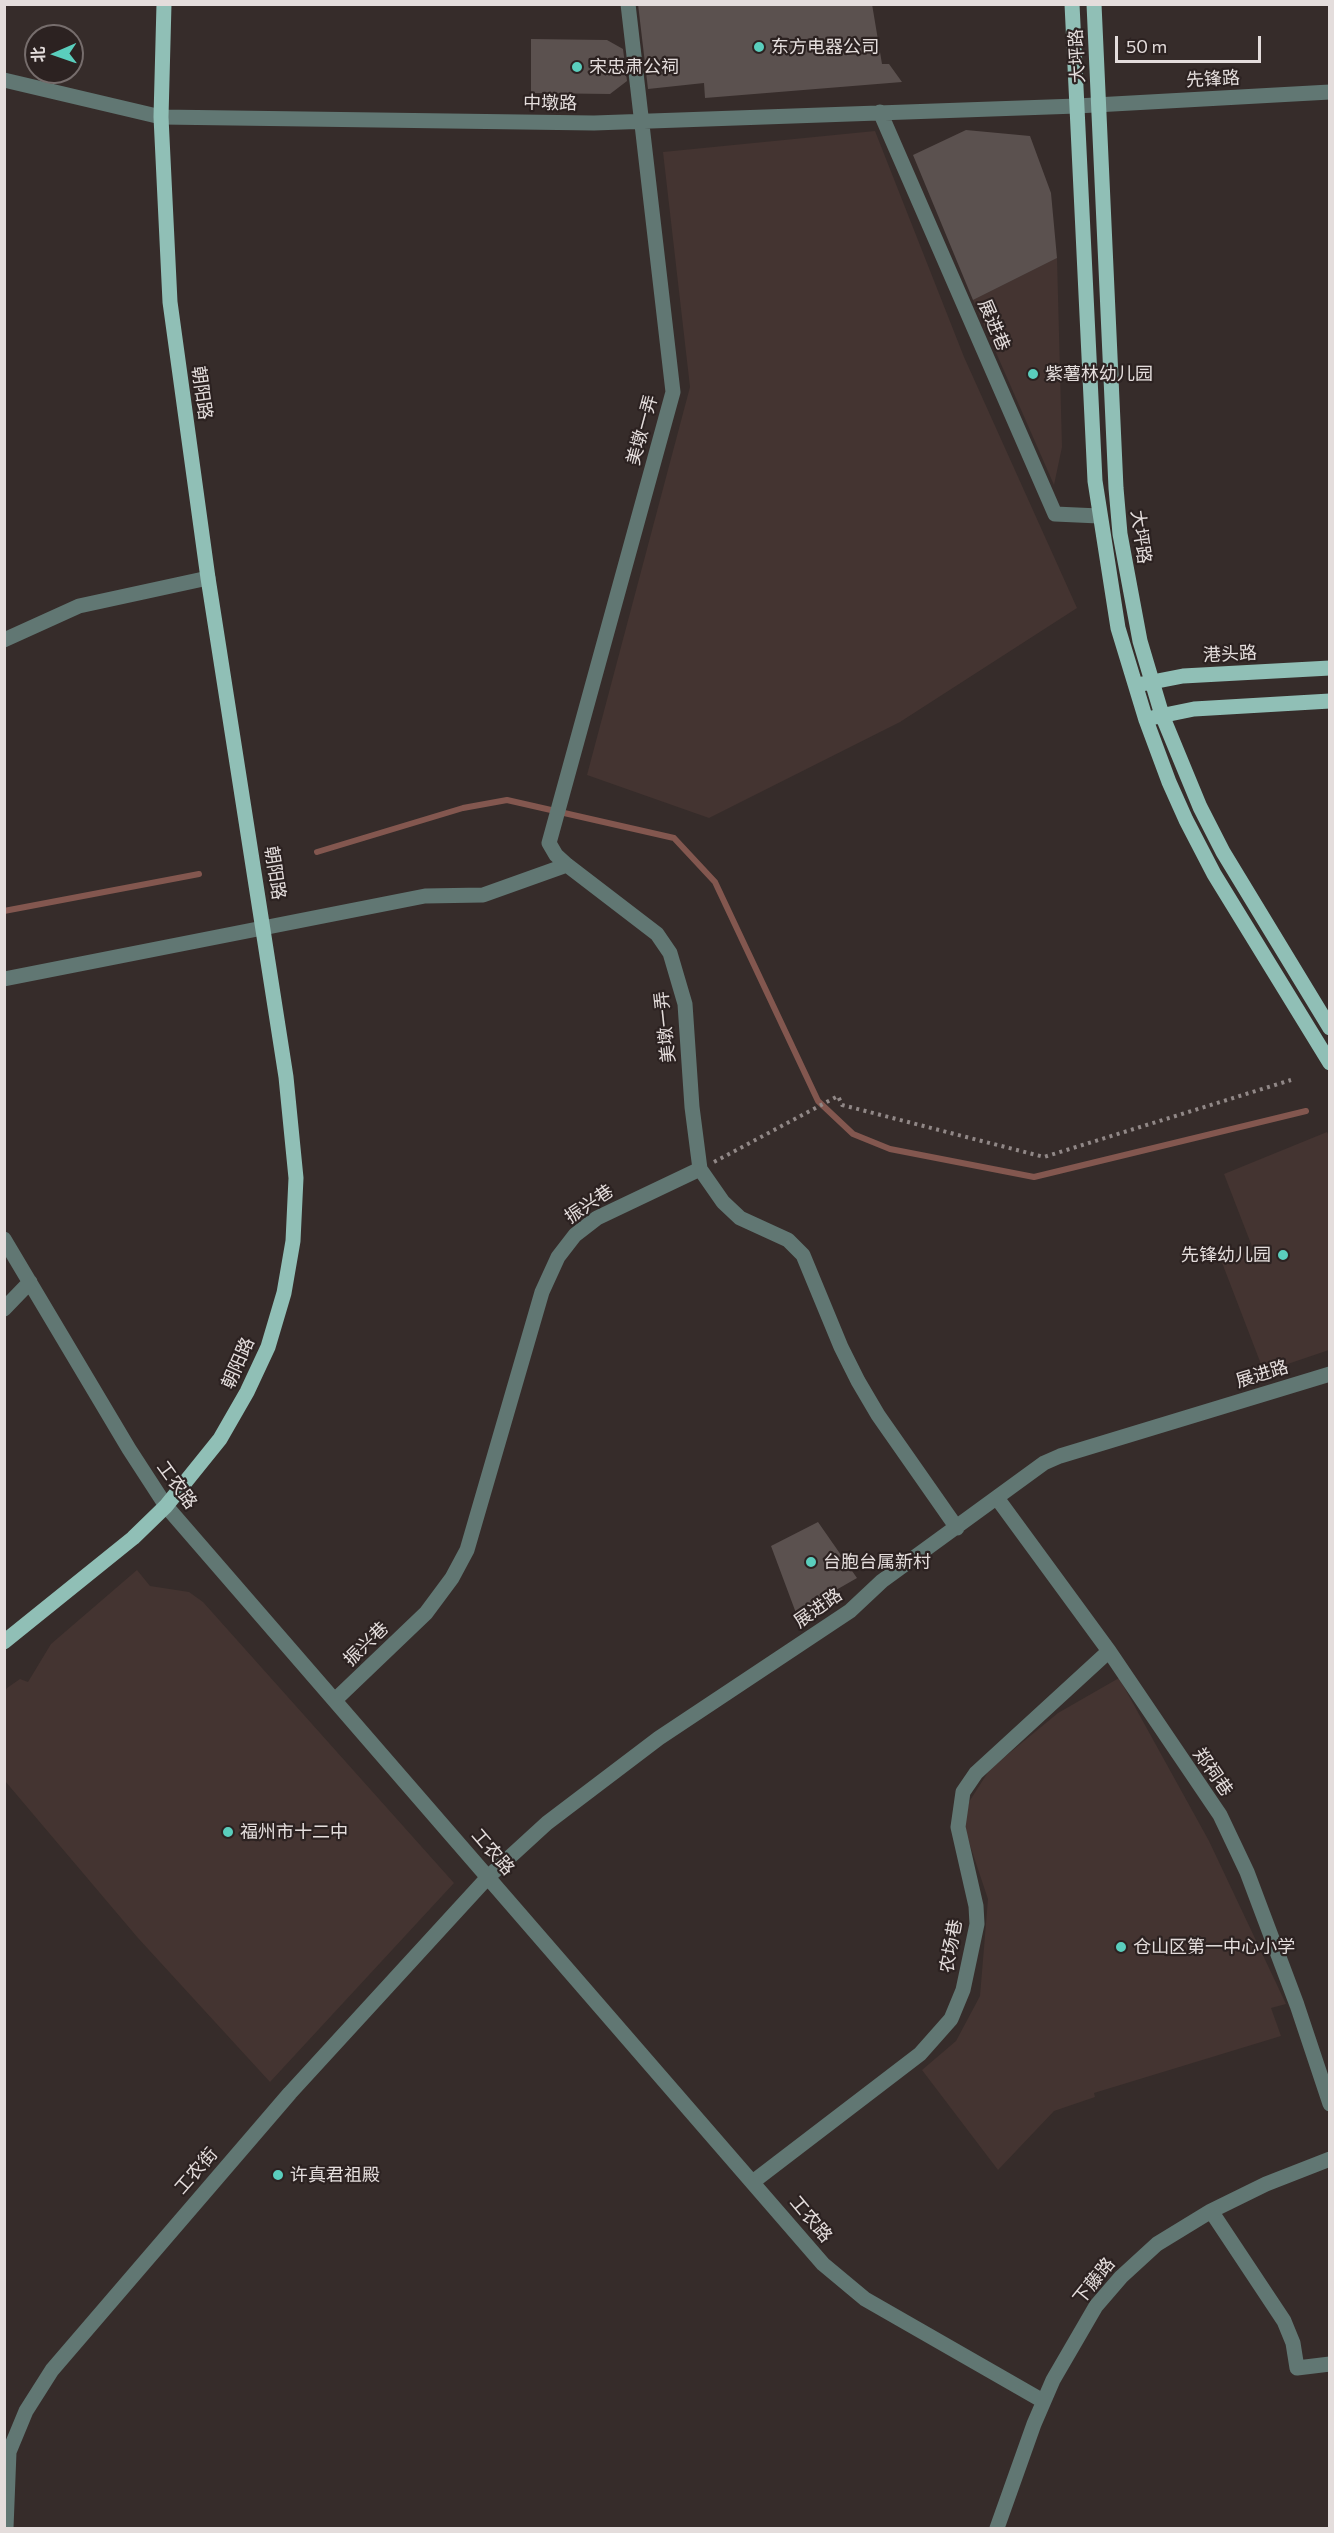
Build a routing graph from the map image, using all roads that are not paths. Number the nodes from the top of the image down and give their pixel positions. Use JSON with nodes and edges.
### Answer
{"nodes":[{"id":1,"x":164,"y":4,"type":"edge"},
{"id":2,"x":628,"y":4,"type":"edge"},
{"id":3,"x":1072,"y":4,"type":"edge"},
{"id":4,"x":1094,"y":4,"type":"edge"},
{"id":5,"x":4,"y":80,"type":"edge"},
{"id":6,"x":1329,"y":92,"type":"edge"},
{"id":7,"x":1099,"y":105,"type":"junction"},
{"id":8,"x":1077,"y":106,"type":"junction"},
{"id":9,"x":880,"y":112,"type":"junction"},
{"id":10,"x":161,"y":117,"type":"junction"},
{"id":11,"x":641,"y":122,"type":"junction"},
{"id":12,"x":1099,"y":516,"type":"junction"},
{"id":13,"x":208,"y":578,"type":"junction"},
{"id":14,"x":4,"y":640,"type":"edge"},
{"id":15,"x":1329,"y":668,"type":"edge"},
{"id":16,"x":1151,"y":681,"type":"junction"},
{"id":17,"x":1135,"y":686,"type":"junction"},
{"id":18,"x":1329,"y":701,"type":"edge"},
{"id":19,"x":1162,"y":715,"type":"junction"},
{"id":20,"x":1146,"y":720,"type":"junction"},
{"id":21,"x":567,"y":865,"type":"junction"},
{"id":22,"x":263,"y":927,"type":"junction"},
{"id":23,"x":4,"y":979,"type":"edge"},
{"id":24,"x":1329,"y":1028,"type":"edge"},
{"id":25,"x":1329,"y":1063,"type":"edge"},
{"id":26,"x":700,"y":1169,"type":"junction"},
{"id":27,"x":4,"y":1239,"type":"edge"},
{"id":28,"x":30,"y":1282,"type":"junction"},
{"id":29,"x":4,"y":1309,"type":"edge"},
{"id":30,"x":1329,"y":1374,"type":"edge"},
{"id":31,"x":997,"y":1498,"type":"junction"},
{"id":32,"x":166,"y":1506,"type":"junction"},
{"id":33,"x":957,"y":1528,"type":"junction"},
{"id":34,"x":4,"y":1642,"type":"edge"},
{"id":35,"x":1109,"y":1651,"type":"junction"},
{"id":36,"x":335,"y":1700,"type":"junction"},
{"id":37,"x":488,"y":1877,"type":"junction"},
{"id":38,"x":1329,"y":2104,"type":"edge"},
{"id":39,"x":1329,"y":2159,"type":"edge"},
{"id":40,"x":754,"y":2181,"type":"junction"},
{"id":41,"x":1211,"y":2211,"type":"junction"},
{"id":42,"x":1329,"y":2364,"type":"edge"},
{"id":43,"x":1043,"y":2400,"type":"junction"},
{"id":44,"x":7,"y":2452,"type":"edge"},
{"id":45,"x":6,"y":2529,"type":"edge"},
{"id":46,"x":997,"y":2529,"type":"edge"}],
"edges":[{"from":1,"to":10,"type":"main road","name":"朝阳路"},
{"from":2,"to":11,"type":"street","name":"美墩一弄"},
{"from":3,"to":8,"type":"main road"},
{"from":4,"to":7,"type":"main road","name":"大坪路"},
{"from":5,"to":10,"type":"street","name":"中墩路"},
{"from":6,"to":7,"type":"street","name":"先锋路"},
{"from":7,"to":8,"type":"street","name":"中墩路"},
{"from":7,"to":16,"type":"main road","name":"大坪路"},
{"from":8,"to":9,"type":"street","name":"中墩路"},
{"from":8,"to":12,"type":"main road"},
{"from":9,"to":11,"type":"street","name":"中墩路"},
{"from":9,"to":12,"type":"street","name":"展进巷"},
{"from":10,"to":11,"type":"street","name":"中墩路"},
{"from":10,"to":13,"type":"main road","name":"朝阳路"},
{"from":11,"to":21,"type":"street","name":"美墩一弄"},
{"from":12,"to":17,"type":"main road"},
{"from":13,"to":14,"type":"street"},
{"from":13,"to":22,"type":"main road","name":"朝阳路"},
{"from":15,"to":16,"type":"main road","name":"港头路"},
{"from":16,"to":17,"type":"main road","name":"港头路"},
{"from":16,"to":19,"type":"main road","name":"大坪路"},
{"from":17,"to":20,"type":"main road"},
{"from":18,"to":19,"type":"main road"},
{"from":19,"to":20,"type":"main road"},
{"from":19,"to":24,"type":"main road","name":"大坪路"},
{"from":20,"to":25,"type":"main road"},
{"from":21,"to":22,"type":"street"},
{"from":21,"to":26,"type":"street","name":"美墩一弄"},
{"from":22,"to":23,"type":"street"},
{"from":22,"to":32,"type":"main road","name":"朝阳路"},
{"from":26,"to":33,"type":"street"},
{"from":26,"to":36,"type":"street","name":"振兴巷"},
{"from":27,"to":28,"type":"street","name":"工农路"},
{"from":28,"to":29,"type":"street"},
{"from":28,"to":32,"type":"street","name":"工农路"},
{"from":30,"to":31,"type":"street","name":"展进路"},
{"from":31,"to":33,"type":"street","name":"展进路"},
{"from":31,"to":35,"type":"street","name":"郑祠巷"},
{"from":32,"to":34,"type":"main road","name":"朝阳路"},
{"from":32,"to":36,"type":"street","name":"工农路"},
{"from":33,"to":37,"type":"street","name":"展进路"},
{"from":35,"to":38,"type":"street","name":"郑祠巷"},
{"from":35,"to":40,"type":"street","name":"农场巷"},
{"from":36,"to":37,"type":"street","name":"工农路"},
{"from":37,"to":40,"type":"street","name":"工农路"},
{"from":37,"to":44,"type":"street","name":"工农街"},
{"from":39,"to":41,"type":"street","name":"下藤路"},
{"from":40,"to":43,"type":"street","name":"工农路"},
{"from":41,"to":42,"type":"street"},
{"from":41,"to":43,"type":"street","name":"下藤路"},
{"from":43,"to":46,"type":"street","name":"下藤路"},
{"from":44,"to":45,"type":"street","name":"工农街"}]}
